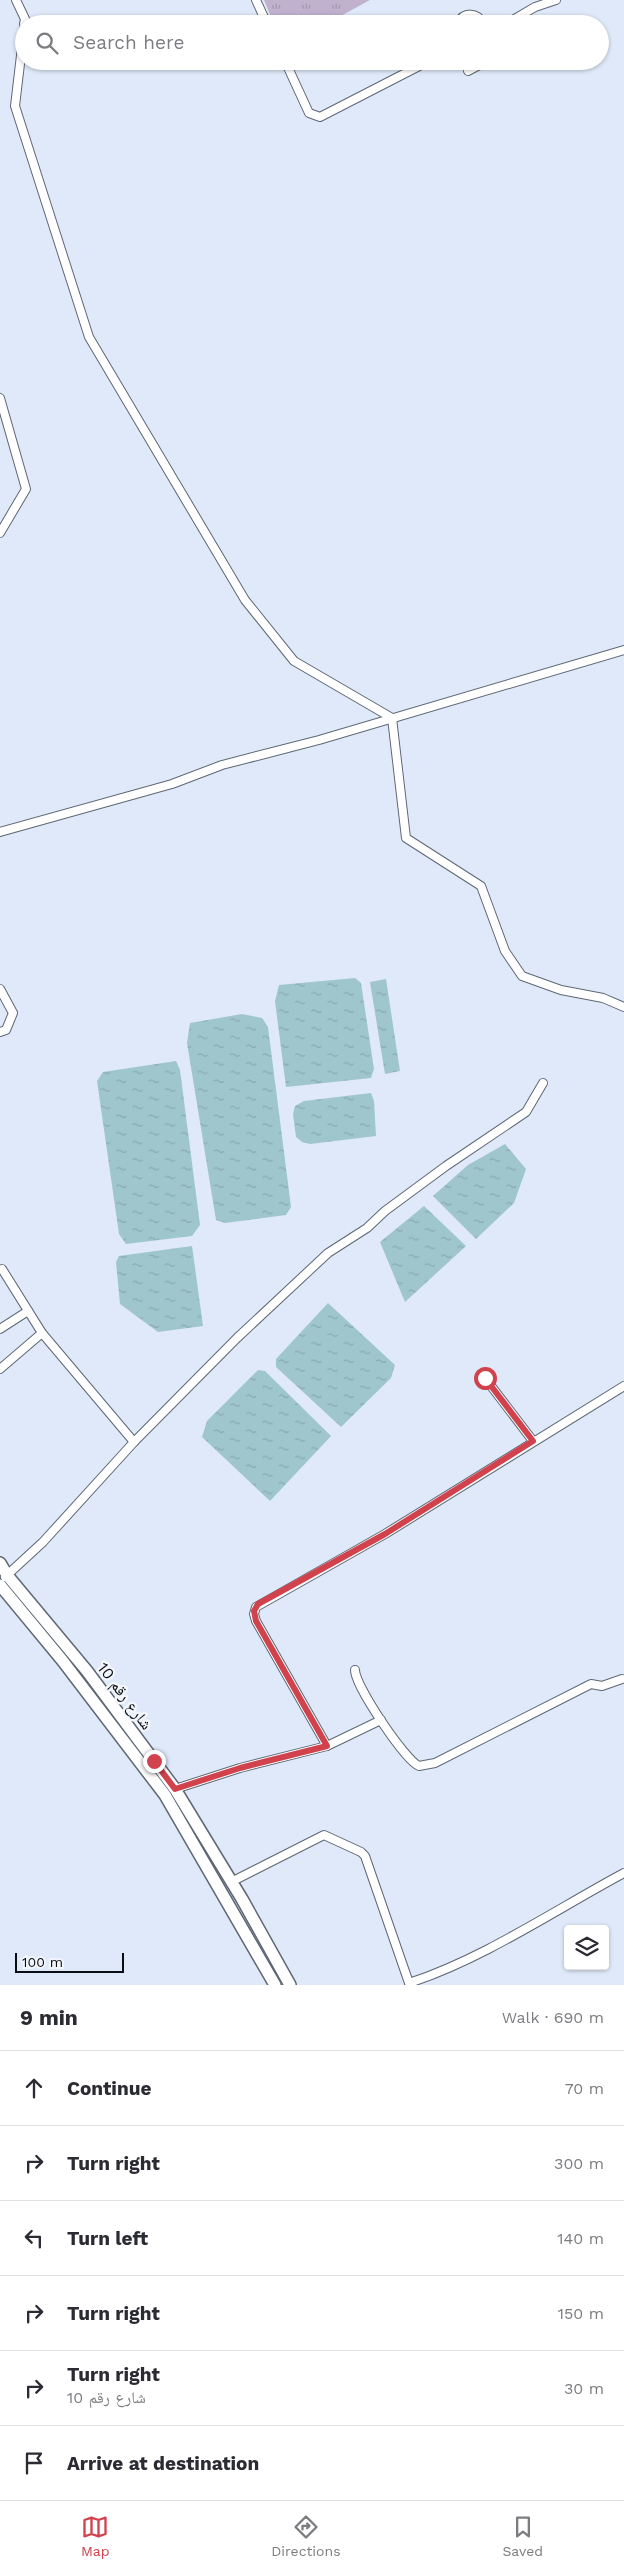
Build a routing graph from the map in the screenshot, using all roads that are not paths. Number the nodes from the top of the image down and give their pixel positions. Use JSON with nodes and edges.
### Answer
{"nodes":[{"id":1,"x":16,"y":0,"type":"edge"},
{"id":2,"x":256,"y":0,"type":"edge"},
{"id":3,"x":556,"y":0,"type":"edge"},
{"id":4,"x":23,"y":15,"type":"edge"},
{"id":5,"x":263,"y":15,"type":"edge"},
{"id":6,"x":521,"y":15,"type":"edge"},
{"id":7,"x":19,"y":70,"type":"edge"},
{"id":8,"x":289,"y":70,"type":"edge"},
{"id":9,"x":411,"y":70,"type":"edge"},
{"id":10,"x":0,"y":398,"type":"edge"},
{"id":11,"x":0,"y":533,"type":"edge"},
{"id":12,"x":624,"y":650,"type":"edge"},
{"id":13,"x":392,"y":718,"type":"junction"},
{"id":14,"x":0,"y":832,"type":"edge"},
{"id":15,"x":0,"y":989,"type":"edge"},
{"id":16,"x":624,"y":1007,"type":"edge"},
{"id":17,"x":0,"y":1032,"type":"edge"},
{"id":18,"x":543,"y":1082,"type":"dead end"},
{"id":19,"x":2,"y":1269,"type":"dead end"},
{"id":20,"x":3,"y":1279,"type":"edge"},
{"id":21,"x":28,"y":1311,"type":"junction"},
{"id":22,"x":0,"y":1329,"type":"edge"},
{"id":23,"x":42,"y":1333,"type":"junction"},
{"id":24,"x":0,"y":1369,"type":"edge"},
{"id":25,"x":485,"y":1378,"type":"dead end"},
{"id":26,"x":624,"y":1386,"type":"edge"},
{"id":27,"x":533,"y":1441,"type":"junction"},
{"id":28,"x":134,"y":1442,"type":"junction"},
{"id":29,"x":0,"y":1563,"type":"edge"},
{"id":30,"x":4,"y":1579,"type":"edge"},
{"id":31,"x":0,"y":1585,"type":"edge"},
{"id":32,"x":355,"y":1670,"type":"dead end"},
{"id":33,"x":622,"y":1679,"type":"dead end"},
{"id":34,"x":381,"y":1720,"type":"junction"},
{"id":35,"x":327,"y":1746,"type":"junction"},
{"id":36,"x":175,"y":1789,"type":"junction"},
{"id":37,"x":624,"y":1873,"type":"edge"},
{"id":38,"x":231,"y":1882,"type":"junction"},
{"id":39,"x":275,"y":1985,"type":"edge"},
{"id":40,"x":290,"y":1985,"type":"edge"}],
"edges":[{"from":1,"to":4,"type":"street"},
{"from":2,"to":5,"type":"street"},
{"from":3,"to":6,"type":"street"},
{"from":7,"to":13,"type":"street"},
{"from":8,"to":9,"type":"street"},
{"from":10,"to":11,"type":"street"},
{"from":12,"to":13,"type":"street"},
{"from":13,"to":14,"type":"street"},
{"from":13,"to":16,"type":"street"},
{"from":15,"to":17,"type":"street"},
{"from":18,"to":28,"type":"street"},
{"from":19,"to":20,"type":"street"},
{"from":20,"to":21,"type":"street"},
{"from":21,"to":22,"type":"street"},
{"from":21,"to":23,"type":"street"},
{"from":23,"to":24,"type":"street"},
{"from":23,"to":28,"type":"street"},
{"from":25,"to":27,"type":"street"},
{"from":26,"to":27,"type":"street"},
{"from":27,"to":35,"type":"street"},
{"from":28,"to":30,"type":"street"},
{"from":29,"to":30,"type":"main road","name":"شارع رقم 10"},
{"from":30,"to":36,"type":"main road","name":"شارع رقم 10"},
{"from":31,"to":39,"type":"main road","name":"شارع رقم 10"},
{"from":32,"to":34,"type":"street"},
{"from":33,"to":34,"type":"street"},
{"from":34,"to":35,"type":"street"},
{"from":35,"to":36,"type":"street"},
{"from":36,"to":38,"type":"main road","name":"شارع رقم 10"},
{"from":37,"to":38,"type":"street"},
{"from":38,"to":40,"type":"main road","name":"شارع رقم 10"}]}
